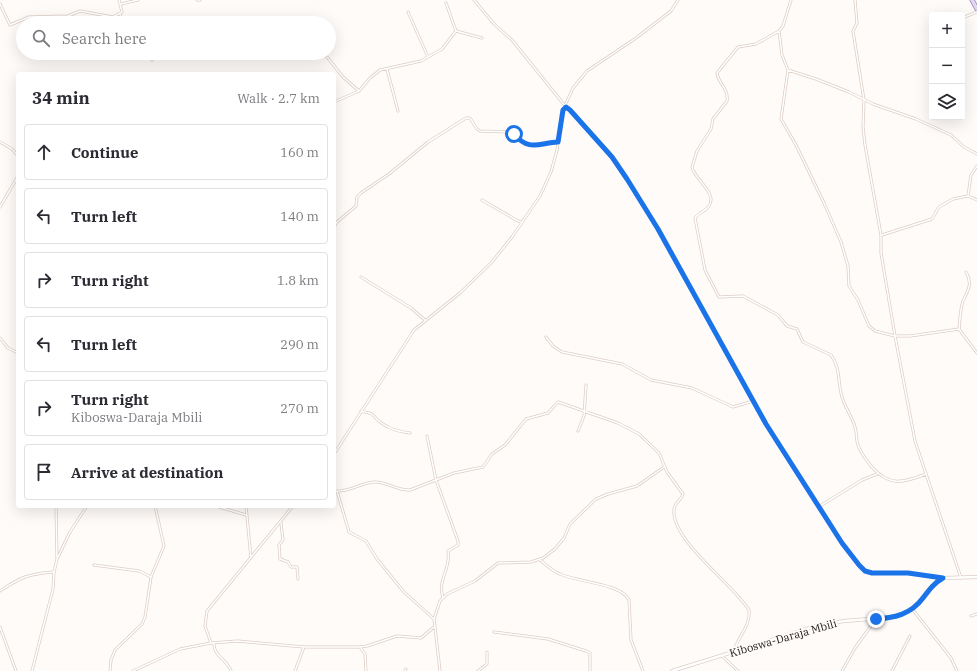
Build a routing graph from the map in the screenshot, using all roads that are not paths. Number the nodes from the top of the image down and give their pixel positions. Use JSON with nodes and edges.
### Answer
{"nodes":[{"id":1,"x":119,"y":0,"type":"edge"},
{"id":2,"x":138,"y":0,"type":"edge"},
{"id":3,"x":474,"y":0,"type":"edge"},
{"id":4,"x":678,"y":0,"type":"edge"},
{"id":5,"x":791,"y":0,"type":"edge"},
{"id":6,"x":855,"y":0,"type":"edge"},
{"id":7,"x":972,"y":0,"type":"edge"},
{"id":8,"x":446,"y":3,"type":"dead end"},
{"id":9,"x":0,"y":4,"type":"edge"},
{"id":10,"x":121,"y":4,"type":"junction"},
{"id":11,"x":977,"y":10,"type":"edge"},
{"id":12,"x":408,"y":12,"type":"dead end"},
{"id":13,"x":120,"y":14,"type":"joint"},
{"id":14,"x":68,"y":16,"type":"edge"},
{"id":15,"x":107,"y":16,"type":"edge"},
{"id":16,"x":107,"y":16,"type":"edge"},
{"id":17,"x":965,"y":16,"type":"edge"},
{"id":18,"x":16,"y":22,"type":"edge"},
{"id":19,"x":456,"y":31,"type":"junction"},
{"id":20,"x":779,"y":31,"type":"junction"},
{"id":21,"x":482,"y":38,"type":"dead end"},
{"id":22,"x":428,"y":57,"type":"junction"},
{"id":23,"x":329,"y":60,"type":"edge"},
{"id":24,"x":387,"y":69,"type":"junction"},
{"id":25,"x":788,"y":70,"type":"junction"},
{"id":26,"x":359,"y":91,"type":"junction"},
{"id":27,"x":864,"y":100,"type":"junction"},
{"id":28,"x":336,"y":101,"type":"edge"},
{"id":29,"x":566,"y":107,"type":"junction"},
{"id":30,"x":398,"y":111,"type":"dead end"},
{"id":31,"x":0,"y":142,"type":"edge"},
{"id":32,"x":558,"y":142,"type":"junction"},
{"id":33,"x":16,"y":154,"type":"edge"},
{"id":34,"x":977,"y":154,"type":"edge"},
{"id":35,"x":977,"y":166,"type":"edge"},
{"id":36,"x":16,"y":179,"type":"edge"},
{"id":37,"x":968,"y":196,"type":"junction"},
{"id":38,"x":482,"y":200,"type":"dead end"},
{"id":39,"x":977,"y":200,"type":"edge"},
{"id":40,"x":0,"y":207,"type":"edge"},
{"id":41,"x":522,"y":222,"type":"junction"},
{"id":42,"x":336,"y":224,"type":"edge"},
{"id":43,"x":881,"y":235,"type":"junction"},
{"id":44,"x":966,"y":272,"type":"dead end"},
{"id":45,"x":361,"y":277,"type":"dead end"},
{"id":46,"x":425,"y":320,"type":"junction"},
{"id":47,"x":959,"y":329,"type":"junction"},
{"id":48,"x":895,"y":336,"type":"junction"},
{"id":49,"x":546,"y":337,"type":"dead end"},
{"id":50,"x":0,"y":338,"type":"edge"},
{"id":51,"x":16,"y":352,"type":"edge"},
{"id":52,"x":977,"y":353,"type":"edge"},
{"id":53,"x":586,"y":385,"type":"dead end"},
{"id":54,"x":753,"y":401,"type":"junction"},
{"id":55,"x":361,"y":411,"type":"junction"},
{"id":56,"x":584,"y":411,"type":"junction"},
{"id":57,"x":578,"y":431,"type":"dead end"},
{"id":58,"x":410,"y":433,"type":"dead end"},
{"id":59,"x":427,"y":436,"type":"dead end"},
{"id":60,"x":336,"y":451,"type":"edge"},
{"id":61,"x":664,"y":467,"type":"junction"},
{"id":62,"x":878,"y":473,"type":"junction"},
{"id":63,"x":926,"y":474,"type":"junction"},
{"id":64,"x":436,"y":480,"type":"junction"},
{"id":65,"x":337,"y":491,"type":"joint"},
{"id":66,"x":820,"y":506,"type":"junction"},
{"id":67,"x":56,"y":508,"type":"edge"},
{"id":68,"x":86,"y":508,"type":"edge"},
{"id":69,"x":154,"y":508,"type":"edge"},
{"id":70,"x":223,"y":508,"type":"edge"},
{"id":71,"x":246,"y":508,"type":"edge"},
{"id":72,"x":292,"y":508,"type":"edge"},
{"id":73,"x":246,"y":515,"type":"junction"},
{"id":74,"x":281,"y":522,"type":"junction"},
{"id":75,"x":251,"y":558,"type":"junction"},
{"id":76,"x":57,"y":559,"type":"junction"},
{"id":77,"x":540,"y":560,"type":"junction"},
{"id":78,"x":94,"y":566,"type":"dead end"},
{"id":79,"x":54,"y":572,"type":"junction"},
{"id":80,"x":150,"y":577,"type":"junction"},
{"id":81,"x":977,"y":577,"type":"edge"},
{"id":82,"x":943,"y":578,"type":"junction"},
{"id":83,"x":961,"y":578,"type":"junction"},
{"id":84,"x":298,"y":579,"type":"dead end"},
{"id":85,"x":0,"y":591,"type":"edge"},
{"id":86,"x":443,"y":598,"type":"junction"},
{"id":87,"x":913,"y":609,"type":"junction"},
{"id":88,"x":977,"y":614,"type":"edge"},
{"id":89,"x":972,"y":616,"type":"dead end"},
{"id":90,"x":434,"y":619,"type":"junction"},
{"id":91,"x":876,"y":619,"type":"junction"},
{"id":92,"x":0,"y":627,"type":"edge"},
{"id":93,"x":434,"y":627,"type":"junction"},
{"id":94,"x":494,"y":632,"type":"dead end"},
{"id":95,"x":910,"y":636,"type":"dead end"},
{"id":96,"x":213,"y":643,"type":"junction"},
{"id":97,"x":304,"y":647,"type":"junction"},
{"id":98,"x":360,"y":647,"type":"junction"},
{"id":99,"x":734,"y":651,"type":"junction"},
{"id":100,"x":487,"y":652,"type":"dead end"},
{"id":101,"x":721,"y":655,"type":"junction"},
{"id":102,"x":16,"y":671,"type":"edge"},
{"id":103,"x":32,"y":671,"type":"edge"},
{"id":104,"x":110,"y":671,"type":"edge"},
{"id":105,"x":133,"y":671,"type":"edge"},
{"id":106,"x":230,"y":671,"type":"edge"},
{"id":107,"x":295,"y":671,"type":"edge"},
{"id":108,"x":366,"y":671,"type":"edge"},
{"id":109,"x":440,"y":671,"type":"edge"},
{"id":110,"x":478,"y":671,"type":"edge"},
{"id":111,"x":590,"y":671,"type":"edge"},
{"id":112,"x":643,"y":671,"type":"edge"},
{"id":113,"x":672,"y":671,"type":"edge"},
{"id":114,"x":738,"y":671,"type":"edge"},
{"id":115,"x":842,"y":671,"type":"edge"},
{"id":116,"x":892,"y":671,"type":"edge"},
{"id":117,"x":957,"y":671,"type":"edge"}],
"edges":[{"from":1,"to":10,"type":"street"},
{"from":2,"to":10,"type":"street"},
{"from":3,"to":29,"type":"street"},
{"from":4,"to":29,"type":"street"},
{"from":5,"to":20,"type":"street"},
{"from":6,"to":27,"type":"street"},
{"from":7,"to":11,"type":"highway"},
{"from":8,"to":19,"type":"street"},
{"from":9,"to":18,"type":"street"},
{"from":10,"to":13,"type":"street"},
{"from":11,"to":17,"type":"street"},
{"from":12,"to":22,"type":"street"},
{"from":13,"to":15,"type":"street"},
{"from":14,"to":16,"type":"street"},
{"from":19,"to":21,"type":"street"},
{"from":19,"to":22,"type":"street"},
{"from":20,"to":25,"type":"street"},
{"from":20,"to":62,"type":"street"},
{"from":22,"to":24,"type":"street"},
{"from":23,"to":26,"type":"street"},
{"from":24,"to":26,"type":"street"},
{"from":24,"to":30,"type":"street"},
{"from":25,"to":27,"type":"street"},
{"from":25,"to":48,"type":"street"},
{"from":26,"to":28,"type":"street"},
{"from":27,"to":34,"type":"street"},
{"from":27,"to":43,"type":"street"},
{"from":29,"to":32,"type":"street"},
{"from":29,"to":54,"type":"street"},
{"from":31,"to":33,"type":"street"},
{"from":32,"to":41,"type":"street"},
{"from":32,"to":42,"type":"street"},
{"from":35,"to":37,"type":"street"},
{"from":36,"to":40,"type":"street"},
{"from":37,"to":39,"type":"street"},
{"from":37,"to":43,"type":"street"},
{"from":38,"to":41,"type":"street"},
{"from":41,"to":46,"type":"street"},
{"from":43,"to":48,"type":"street"},
{"from":44,"to":47,"type":"street"},
{"from":45,"to":46,"type":"street"},
{"from":46,"to":55,"type":"street"},
{"from":47,"to":48,"type":"street"},
{"from":47,"to":52,"type":"street"},
{"from":48,"to":63,"type":"street"},
{"from":49,"to":54,"type":"street"},
{"from":50,"to":51,"type":"street"},
{"from":53,"to":56,"type":"street"},
{"from":54,"to":66,"type":"street"},
{"from":55,"to":58,"type":"street"},
{"from":55,"to":60,"type":"street"},
{"from":56,"to":57,"type":"street"},
{"from":56,"to":61,"type":"street"},
{"from":56,"to":64,"type":"street"},
{"from":59,"to":64,"type":"street"},
{"from":61,"to":77,"type":"street"},
{"from":61,"to":99,"type":"street"},
{"from":62,"to":63,"type":"street"},
{"from":62,"to":66,"type":"street"},
{"from":63,"to":83,"type":"street"},
{"from":64,"to":65,"type":"street"},
{"from":64,"to":86,"type":"street"},
{"from":65,"to":90,"type":"street"},
{"from":66,"to":82,"type":"street"},
{"from":67,"to":76,"type":"street"},
{"from":68,"to":76,"type":"street"},
{"from":69,"to":80,"type":"street"},
{"from":70,"to":73,"type":"street"},
{"from":71,"to":73,"type":"street"},
{"from":72,"to":74,"type":"street"},
{"from":73,"to":75,"type":"street"},
{"from":74,"to":75,"type":"street"},
{"from":74,"to":84,"type":"street"},
{"from":75,"to":96,"type":"street"},
{"from":76,"to":79,"type":"street"},
{"from":77,"to":86,"type":"street"},
{"from":77,"to":112,"type":"street"},
{"from":78,"to":80,"type":"street"},
{"from":79,"to":85,"type":"street"},
{"from":79,"to":103,"type":"street"},
{"from":80,"to":104,"type":"street"},
{"from":81,"to":83,"type":"main road"},
{"from":82,"to":83,"type":"main road"},
{"from":82,"to":87,"type":"main road","name":"Kiboswa-Daraja Mbili"},
{"from":86,"to":90,"type":"street"},
{"from":87,"to":91,"type":"main road","name":"Kiboswa-Daraja Mbili"},
{"from":87,"to":117,"type":"street"},
{"from":88,"to":89,"type":"street"},
{"from":90,"to":93,"type":"street"},
{"from":91,"to":99,"type":"main road","name":"Kiboswa-Daraja Mbili"},
{"from":91,"to":115,"type":"street"},
{"from":92,"to":102,"type":"street"},
{"from":93,"to":98,"type":"street"},
{"from":93,"to":109,"type":"street"},
{"from":94,"to":111,"type":"street"},
{"from":95,"to":116,"type":"street"},
{"from":96,"to":97,"type":"street"},
{"from":96,"to":105,"type":"street"},
{"from":96,"to":106,"type":"street"},
{"from":97,"to":98,"type":"street"},
{"from":97,"to":107,"type":"street"},
{"from":98,"to":108,"type":"street"},
{"from":99,"to":101,"type":"main road","name":"Kiboswa-Daraja Mbili"},
{"from":100,"to":110,"type":"street"},
{"from":101,"to":113,"type":"main road","name":"Kiboswa-Daraja Mbili"},
{"from":101,"to":114,"type":"street"}]}
